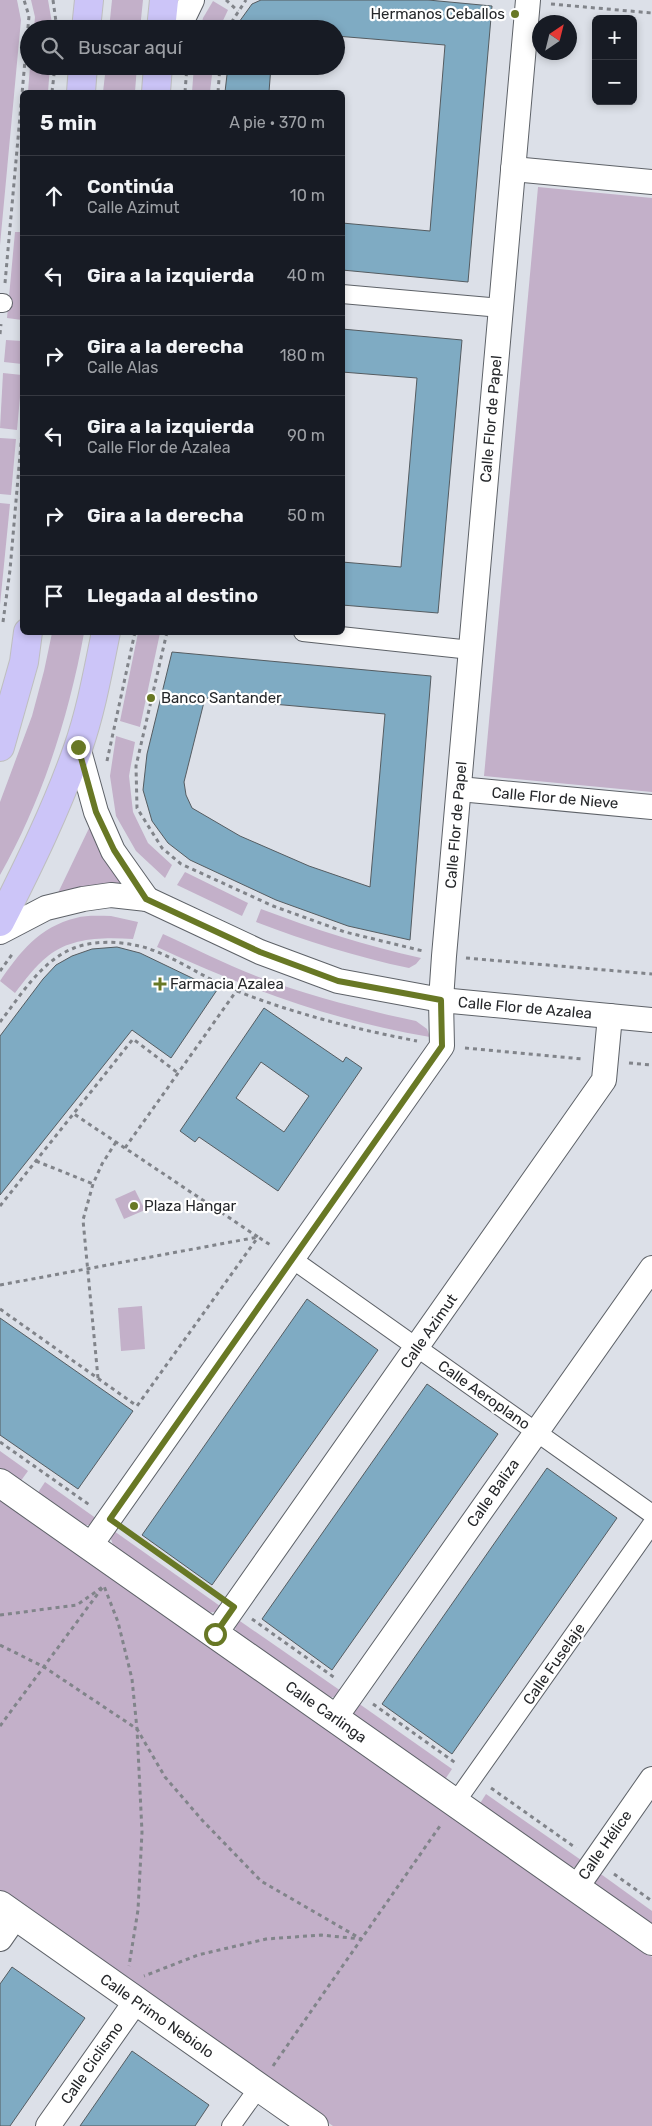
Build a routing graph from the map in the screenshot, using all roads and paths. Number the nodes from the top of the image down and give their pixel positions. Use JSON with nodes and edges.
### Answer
{"nodes":[{"id":1,"x":24,"y":0,"type":"edge"},
{"id":2,"x":53,"y":0,"type":"edge"},
{"id":3,"x":164,"y":0,"type":"edge"},
{"id":4,"x":192,"y":0,"type":"edge"},
{"id":5,"x":226,"y":0,"type":"edge"},
{"id":6,"x":246,"y":0,"type":"edge"},
{"id":7,"x":528,"y":1,"type":"edge"},
{"id":8,"x":238,"y":10,"type":"junction"},
{"id":9,"x":652,"y":13,"type":"edge"},
{"id":10,"x":29,"y":20,"type":"edge"},
{"id":11,"x":56,"y":20,"type":"edge"},
{"id":12,"x":162,"y":20,"type":"edge"},
{"id":13,"x":182,"y":20,"type":"edge"},
{"id":14,"x":232,"y":20,"type":"edge"},
{"id":15,"x":23,"y":75,"type":"edge"},
{"id":16,"x":54,"y":75,"type":"edge"},
{"id":17,"x":82,"y":75,"type":"edge"},
{"id":18,"x":186,"y":75,"type":"edge"},
{"id":19,"x":219,"y":75,"type":"edge"},
{"id":20,"x":22,"y":90,"type":"edge"},
{"id":21,"x":52,"y":90,"type":"edge"},
{"id":22,"x":81,"y":90,"type":"edge"},
{"id":23,"x":185,"y":90,"type":"edge"},
{"id":24,"x":218,"y":90,"type":"edge"},
{"id":25,"x":20,"y":112,"type":"edge"},
{"id":26,"x":513,"y":169,"type":"junction"},
{"id":27,"x":652,"y":182,"type":"edge"},
{"id":28,"x":345,"y":294,"type":"edge"},
{"id":29,"x":2,"y":303,"type":"edge"},
{"id":30,"x":501,"y":308,"type":"junction"},
{"id":31,"x":0,"y":334,"type":"edge"},
{"id":32,"x":20,"y":455,"type":"edge"},
{"id":33,"x":2,"y":628,"type":"dead end"},
{"id":34,"x":28,"y":635,"type":"edge"},
{"id":35,"x":105,"y":635,"type":"edge"},
{"id":36,"x":135,"y":635,"type":"edge"},
{"id":37,"x":167,"y":635,"type":"edge"},
{"id":38,"x":331,"y":635,"type":"edge"},
{"id":39,"x":471,"y":650,"type":"junction"},
{"id":40,"x":0,"y":747,"type":"edge"},
{"id":41,"x":78,"y":747,"type":"junction"},
{"id":42,"x":106,"y":762,"type":"dead end"},
{"id":43,"x":459,"y":789,"type":"junction"},
{"id":44,"x":652,"y":808,"type":"edge"},
{"id":45,"x":146,"y":899,"type":"junction"},
{"id":46,"x":0,"y":922,"type":"edge"},
{"id":47,"x":0,"y":932,"type":"edge"},
{"id":48,"x":444,"y":956,"type":"junction"},
{"id":49,"x":652,"y":974,"type":"edge"},
{"id":50,"x":237,"y":990,"type":"junction"},
{"id":51,"x":441,"y":1000,"type":"junction"},
{"id":52,"x":610,"y":1016,"type":"junction"},
{"id":53,"x":652,"y":1020,"type":"edge"},
{"id":54,"x":0,"y":1022,"type":"edge"},
{"id":55,"x":442,"y":1046,"type":"junction"},
{"id":56,"x":606,"y":1061,"type":"junction"},
{"id":57,"x":652,"y":1065,"type":"edge"},
{"id":58,"x":178,"y":1073,"type":"junction"},
{"id":59,"x":74,"y":1114,"type":"junction"},
{"id":60,"x":116,"y":1142,"type":"junction"},
{"id":61,"x":125,"y":1148,"type":"junction"},
{"id":62,"x":36,"y":1161,"type":"junction"},
{"id":63,"x":93,"y":1184,"type":"junction"},
{"id":64,"x":0,"y":1206,"type":"edge"},
{"id":65,"x":258,"y":1237,"type":"junction"},
{"id":66,"x":292,"y":1259,"type":"junction"},
{"id":67,"x":652,"y":1268,"type":"edge"},
{"id":68,"x":88,"y":1270,"type":"junction"},
{"id":69,"x":0,"y":1286,"type":"edge"},
{"id":70,"x":0,"y":1309,"type":"edge"},
{"id":71,"x":417,"y":1348,"type":"junction"},
{"id":72,"x":98,"y":1378,"type":"junction"},
{"id":73,"x":536,"y":1432,"type":"junction"},
{"id":74,"x":0,"y":1442,"type":"edge"},
{"id":75,"x":0,"y":1483,"type":"edge"},
{"id":76,"x":652,"y":1514,"type":"edge"},
{"id":77,"x":110,"y":1519,"type":"junction"},
{"id":78,"x":652,"y":1524,"type":"edge"},
{"id":79,"x":90,"y":1546,"type":"junction"},
{"id":80,"x":111,"y":1576,"type":"junction"},
{"id":81,"x":234,"y":1607,"type":"junction"},
{"id":82,"x":0,"y":1616,"type":"edge"},
{"id":83,"x":215,"y":1634,"type":"junction"},
{"id":84,"x":0,"y":1645,"type":"edge"},
{"id":85,"x":44,"y":1667,"type":"junction"},
{"id":86,"x":354,"y":1691,"type":"junction"},
{"id":87,"x":335,"y":1718,"type":"junction"},
{"id":88,"x":0,"y":1726,"type":"edge"},
{"id":89,"x":137,"y":1729,"type":"junction"},
{"id":90,"x":474,"y":1776,"type":"junction"},
{"id":91,"x":652,"y":1778,"type":"edge"},
{"id":92,"x":455,"y":1803,"type":"junction"},
{"id":93,"x":595,"y":1861,"type":"junction"},
{"id":94,"x":576,"y":1888,"type":"junction"},
{"id":95,"x":652,"y":1901,"type":"edge"},
{"id":96,"x":8,"y":1911,"type":"edge"},
{"id":97,"x":0,"y":1939,"type":"edge"},
{"id":98,"x":361,"y":1939,"type":"junction"},
{"id":99,"x":652,"y":1942,"type":"edge"},
{"id":100,"x":129,"y":1996,"type":"junction"},
{"id":101,"x":259,"y":2087,"type":"junction"},
{"id":102,"x":48,"y":2126,"type":"edge"},
{"id":103,"x":231,"y":2126,"type":"edge"},
{"id":104,"x":314,"y":2126,"type":"edge"}],
"edges":[{"from":1,"to":10,"type":"path"},
{"from":2,"to":11,"type":"path"},
{"from":3,"to":12,"type":"main road"},
{"from":4,"to":13,"type":"street"},
{"from":5,"to":8,"type":"path"},
{"from":6,"to":8,"type":"path"},
{"from":7,"to":9,"type":"path"},
{"from":7,"to":26,"type":"street","name":"Calle Flor de Papel"},
{"from":8,"to":14,"type":"path"},
{"from":15,"to":20,"type":"path"},
{"from":16,"to":21,"type":"path"},
{"from":17,"to":22,"type":"main road"},
{"from":18,"to":23,"type":"path"},
{"from":19,"to":24,"type":"path"},
{"from":25,"to":29,"type":"path"},
{"from":26,"to":27,"type":"street"},
{"from":26,"to":30,"type":"street","name":"Calle Flor de Papel"},
{"from":28,"to":30,"type":"street"},
{"from":29,"to":31,"type":"path"},
{"from":30,"to":39,"type":"street","name":"Calle Flor de Papel"},
{"from":32,"to":33,"type":"path"},
{"from":34,"to":40,"type":"main road"},
{"from":35,"to":41,"type":"main road"},
{"from":36,"to":42,"type":"path"},
{"from":37,"to":48,"type":"path"},
{"from":38,"to":39,"type":"street"},
{"from":39,"to":43,"type":"street","name":"Calle Flor de Papel"},
{"from":41,"to":45,"type":"street"},
{"from":41,"to":46,"type":"main road"},
{"from":43,"to":44,"type":"street","name":"Calle Flor de Nieve"},
{"from":43,"to":48,"type":"street","name":"Calle Flor de Papel"},
{"from":45,"to":47,"type":"street"},
{"from":45,"to":51,"type":"street","name":"Calle Flor de Azalea"},
{"from":48,"to":49,"type":"path"},
{"from":48,"to":51,"type":"street","name":"Calle Flor de Papel"},
{"from":50,"to":54,"type":"path"},
{"from":50,"to":55,"type":"path"},
{"from":50,"to":58,"type":"path"},
{"from":51,"to":52,"type":"street","name":"Calle Flor de Azalea"},
{"from":51,"to":55,"type":"street","name":"Calle Flor de Papel"},
{"from":52,"to":53,"type":"street","name":"Calle Flor de Azalea"},
{"from":52,"to":56,"type":"street","name":"Calle Azimut"},
{"from":55,"to":56,"type":"path"},
{"from":55,"to":66,"type":"street"},
{"from":56,"to":57,"type":"path"},
{"from":56,"to":71,"type":"street","name":"Calle Azimut"},
{"from":58,"to":59,"type":"path"},
{"from":58,"to":61,"type":"path"},
{"from":59,"to":60,"type":"path"},
{"from":59,"to":62,"type":"path"},
{"from":60,"to":61,"type":"path"},
{"from":60,"to":63,"type":"path"},
{"from":61,"to":65,"type":"path"},
{"from":62,"to":63,"type":"path"},
{"from":62,"to":64,"type":"path"},
{"from":63,"to":68,"type":"path"},
{"from":65,"to":66,"type":"path"},
{"from":65,"to":68,"type":"path"},
{"from":65,"to":72,"type":"path"},
{"from":66,"to":71,"type":"street","name":"Calle Aeroplano"},
{"from":66,"to":77,"type":"street"},
{"from":67,"to":73,"type":"street","name":"Calle Baliza"},
{"from":68,"to":69,"type":"path"},
{"from":68,"to":72,"type":"path"},
{"from":70,"to":72,"type":"path"},
{"from":71,"to":73,"type":"street","name":"Calle Aeroplano"},
{"from":71,"to":81,"type":"street","name":"Calle Azimut"},
{"from":73,"to":76,"type":"street","name":"Calle Aeroplano"},
{"from":73,"to":86,"type":"street","name":"Calle Baliza"},
{"from":74,"to":77,"type":"path"},
{"from":75,"to":79,"type":"street","name":"Calle Carlinga"},
{"from":77,"to":79,"type":"street"},
{"from":77,"to":81,"type":"path"},
{"from":78,"to":90,"type":"street","name":"Calle Fuselaje"},
{"from":79,"to":80,"type":"street","name":"Calle Carlinga"},
{"from":80,"to":82,"type":"path"},
{"from":80,"to":83,"type":"street","name":"Calle Carlinga"},
{"from":80,"to":85,"type":"path"},
{"from":80,"to":89,"type":"path"},
{"from":81,"to":83,"type":"street","name":"Calle Azimut"},
{"from":81,"to":86,"type":"path"},
{"from":83,"to":87,"type":"street","name":"Calle Carlinga"},
{"from":84,"to":85,"type":"path"},
{"from":85,"to":88,"type":"path"},
{"from":85,"to":89,"type":"path"},
{"from":86,"to":87,"type":"street","name":"Calle Baliza"},
{"from":86,"to":90,"type":"path"},
{"from":87,"to":92,"type":"street","name":"Calle Carlinga"},
{"from":89,"to":98,"type":"path"},
{"from":89,"to":100,"type":"path"},
{"from":90,"to":92,"type":"street","name":"Calle Fuselaje"},
{"from":90,"to":93,"type":"path"},
{"from":91,"to":93,"type":"street","name":"Calle Hélice"},
{"from":92,"to":94,"type":"street","name":"Calle Carlinga"},
{"from":92,"to":98,"type":"path"},
{"from":93,"to":94,"type":"street","name":"Calle Hélice"},
{"from":93,"to":95,"type":"path"},
{"from":94,"to":99,"type":"street","name":"Calle Carlinga"},
{"from":96,"to":97,"type":"street"},
{"from":96,"to":100,"type":"street","name":"Calle Primo Nebiolo"},
{"from":98,"to":100,"type":"path"},
{"from":98,"to":101,"type":"path"},
{"from":100,"to":101,"type":"street","name":"Calle Primo Nebiolo"},
{"from":100,"to":102,"type":"street","name":"Calle Ciclismo"},
{"from":101,"to":103,"type":"street"},
{"from":101,"to":104,"type":"street","name":"Calle Primo Nebiolo"}]}
